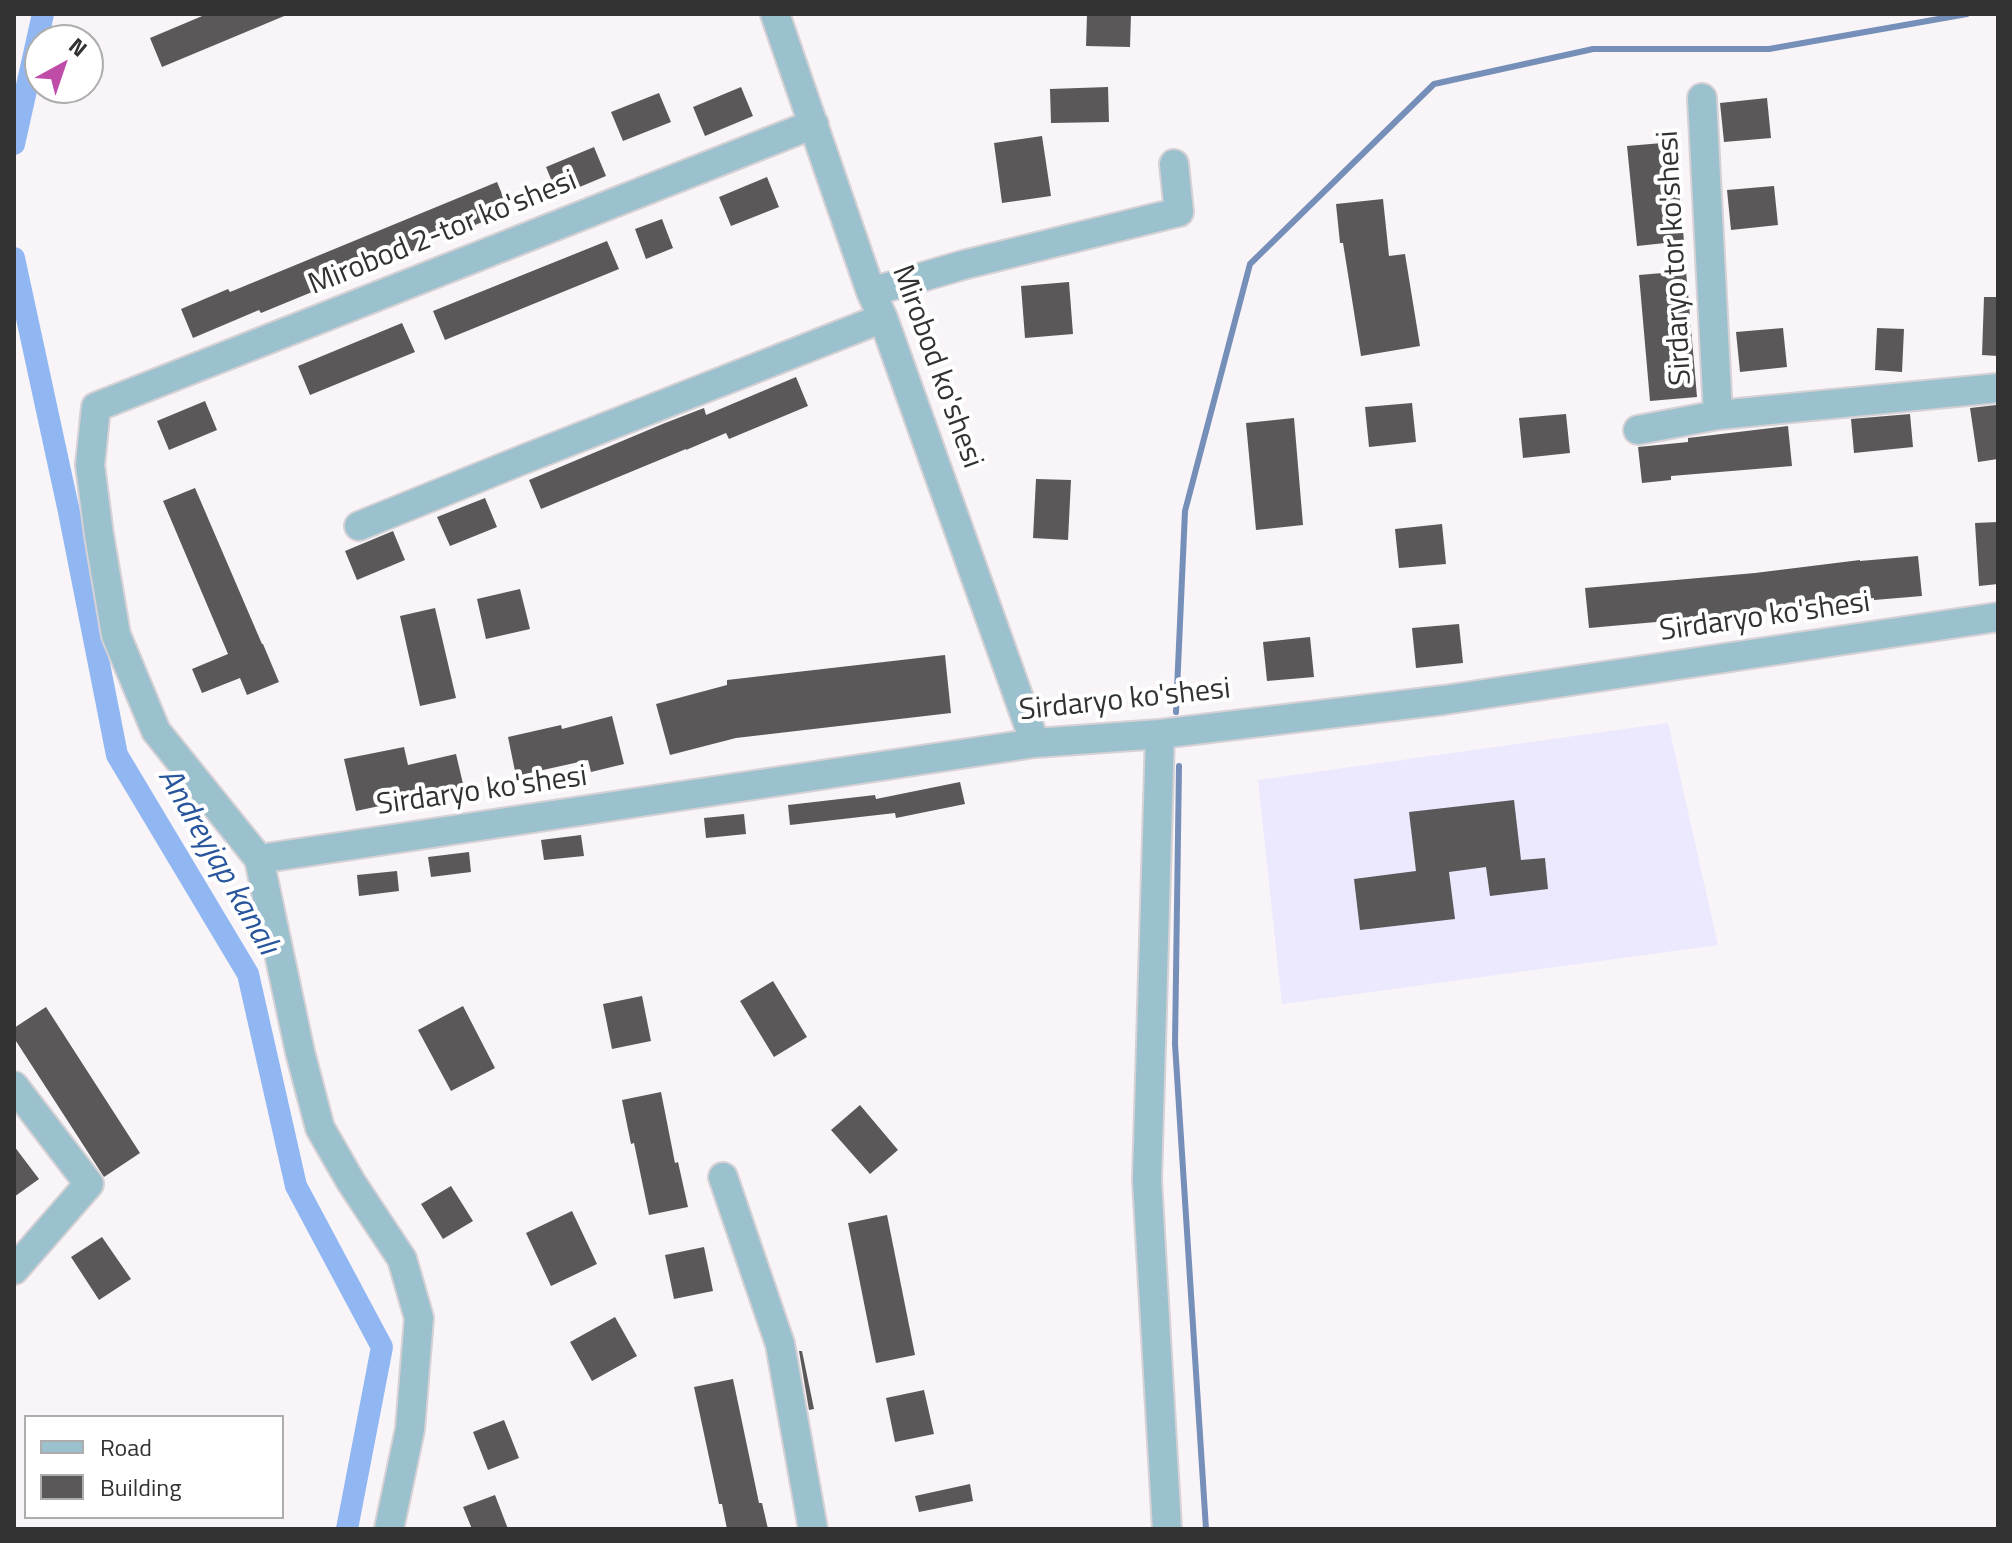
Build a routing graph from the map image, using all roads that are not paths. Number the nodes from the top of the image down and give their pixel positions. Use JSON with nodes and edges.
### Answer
{"nodes":[{"id":1,"x":775,"y":14,"type":"edge"},
{"id":2,"x":1702,"y":98,"type":"dead end"},
{"id":3,"x":814,"y":124,"type":"junction"},
{"id":4,"x":1174,"y":164,"type":"dead end"},
{"id":5,"x":877,"y":305,"type":"junction"},
{"id":6,"x":1998,"y":388,"type":"edge"},
{"id":7,"x":1718,"y":415,"type":"junction"},
{"id":8,"x":1638,"y":430,"type":"dead end"},
{"id":9,"x":359,"y":526,"type":"dead end"},
{"id":10,"x":1998,"y":617,"type":"edge"},
{"id":11,"x":1160,"y":734,"type":"junction"},
{"id":12,"x":1035,"y":743,"type":"junction"},
{"id":13,"x":259,"y":859,"type":"junction"},
{"id":14,"x":14,"y":1086,"type":"edge"},
{"id":15,"x":723,"y":1177,"type":"dead end"},
{"id":16,"x":14,"y":1270,"type":"edge"},
{"id":17,"x":389,"y":1529,"type":"edge"},
{"id":18,"x":813,"y":1529,"type":"edge"},
{"id":19,"x":1167,"y":1529,"type":"edge"}],
"edges":[{"from":1,"to":3,"type":"street","name":"Mirobod ko'shesi"},
{"from":2,"to":7,"type":"street","name":"Sirdaryo tor ko'shesi"},
{"from":3,"to":5,"type":"street","name":"Mirobod ko'shesi"},
{"from":3,"to":13,"type":"street","name":"Mirobod 2-tor ko'shesi"},
{"from":4,"to":5,"type":"street"},
{"from":5,"to":9,"type":"street"},
{"from":5,"to":12,"type":"street","name":"Mirobod ko'shesi"},
{"from":6,"to":7,"type":"street"},
{"from":7,"to":8,"type":"street"},
{"from":10,"to":11,"type":"street","name":"Sirdaryo ko'shesi"},
{"from":11,"to":12,"type":"street","name":"Sirdaryo ko'shesi"},
{"from":11,"to":19,"type":"street"},
{"from":12,"to":13,"type":"street","name":"Sirdaryo ko'shesi"},
{"from":13,"to":17,"type":"street"},
{"from":14,"to":16,"type":"street"},
{"from":15,"to":18,"type":"street"}]}
